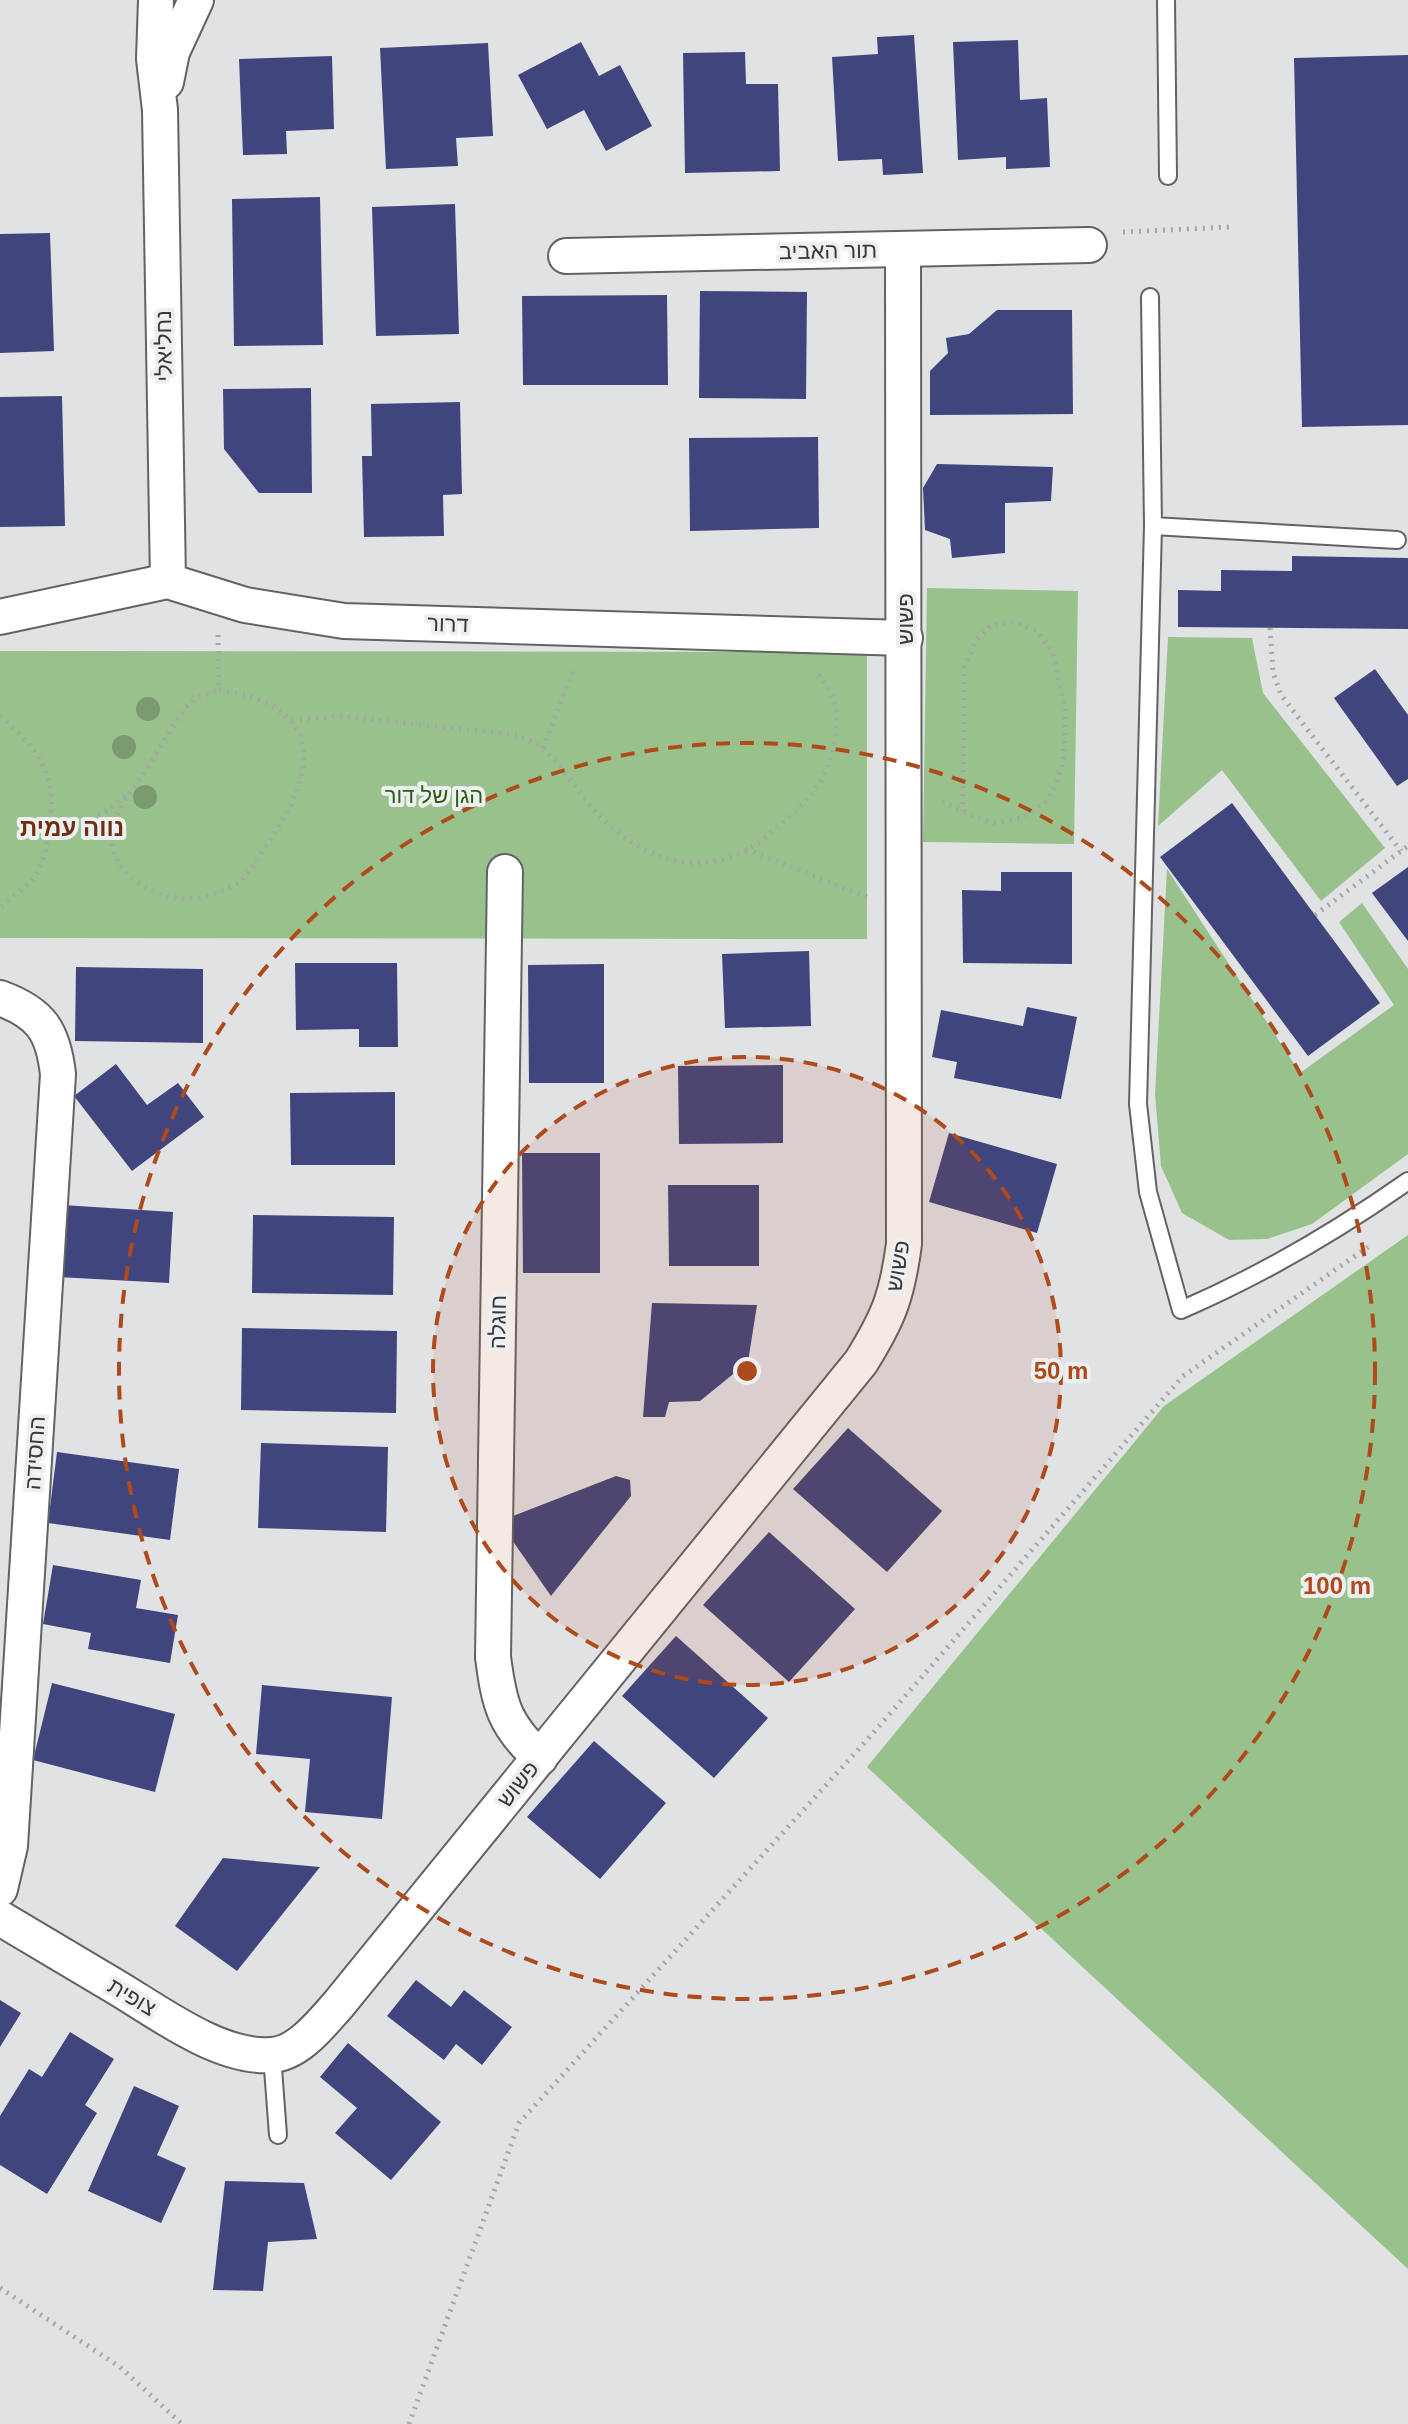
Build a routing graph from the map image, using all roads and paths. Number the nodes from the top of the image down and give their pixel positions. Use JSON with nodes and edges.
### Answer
{"nodes":[{"id":1,"x":156,"y":0,"type":"edge"},
{"id":2,"x":196,"y":0,"type":"edge"},
{"id":3,"x":1166,"y":0,"type":"edge"},
{"id":4,"x":160,"y":110,"type":"junction"},
{"id":5,"x":1168,"y":176,"type":"dead end"},
{"id":6,"x":1231,"y":227,"type":"dead end"},
{"id":7,"x":1089,"y":245,"type":"joint"},
{"id":8,"x":903,"y":249,"type":"junction"},
{"id":9,"x":566,"y":256,"type":"dead end"},
{"id":10,"x":1150,"y":297,"type":"dead end"},
{"id":11,"x":1153,"y":526,"type":"junction"},
{"id":12,"x":1397,"y":540,"type":"dead end"},
{"id":13,"x":168,"y":581,"type":"junction"},
{"id":14,"x":218,"y":598,"type":"junction"},
{"id":15,"x":0,"y":617,"type":"edge"},
{"id":16,"x":1270,"y":628,"type":"dead end"},
{"id":17,"x":905,"y":638,"type":"junction"},
{"id":18,"x":576,"y":663,"type":"dead end"},
{"id":19,"x":810,"y":668,"type":"dead end"},
{"id":20,"x":219,"y":690,"type":"junction"},
{"id":21,"x":0,"y":716,"type":"edge"},
{"id":22,"x":292,"y":721,"type":"junction"},
{"id":23,"x":543,"y":748,"type":"junction"},
{"id":24,"x":905,"y":785,"type":"junction"},
{"id":25,"x":134,"y":787,"type":"junction"},
{"id":26,"x":963,"y":811,"type":"junction"},
{"id":27,"x":51,"y":820,"type":"junction"},
{"id":28,"x":1408,"y":846,"type":"edge"},
{"id":29,"x":745,"y":849,"type":"junction"},
{"id":30,"x":1401,"y":851,"type":"junction"},
{"id":31,"x":505,"y":872,"type":"dead end"},
{"id":32,"x":0,"y":907,"type":"edge"},
{"id":33,"x":904,"y":912,"type":"junction"},
{"id":34,"x":1315,"y":915,"type":"dead end"},
{"id":35,"x":0,"y":998,"type":"edge"},
{"id":36,"x":1408,"y":1181,"type":"edge"},
{"id":37,"x":1370,"y":1245,"type":"dead end"},
{"id":38,"x":540,"y":1758,"type":"junction"},
{"id":39,"x":0,"y":1889,"type":"edge"},
{"id":40,"x":0,"y":1918,"type":"edge"},
{"id":41,"x":272,"y":2055,"type":"junction"},
{"id":42,"x":278,"y":2135,"type":"dead end"},
{"id":43,"x":0,"y":2288,"type":"edge"},
{"id":44,"x":182,"y":2424,"type":"edge"},
{"id":45,"x":409,"y":2424,"type":"edge"}],
"edges":[{"from":1,"to":4,"type":"street","name":"נחליאלי"},
{"from":2,"to":4,"type":"street","name":"נחליאלי"},
{"from":3,"to":5,"type":"lane"},
{"from":4,"to":13,"type":"street","name":"נחליאלי"},
{"from":6,"to":7,"type":"path"},
{"from":7,"to":8,"type":"street","name":"תור האביב"},
{"from":8,"to":9,"type":"street","name":"תור האביב"},
{"from":8,"to":17,"type":"street","name":"פשוש"},
{"from":10,"to":11,"type":"lane"},
{"from":11,"to":12,"type":"lane"},
{"from":11,"to":36,"type":"lane"},
{"from":13,"to":14,"type":"street","name":"דרור"},
{"from":13,"to":15,"type":"street"},
{"from":14,"to":17,"type":"street","name":"דרור"},
{"from":14,"to":20,"type":"path"},
{"from":16,"to":30,"type":"path"},
{"from":17,"to":24,"type":"street","name":"פשוש"},
{"from":18,"to":23,"type":"path"},
{"from":19,"to":29,"type":"path"},
{"from":20,"to":22,"type":"path"},
{"from":20,"to":25,"type":"path"},
{"from":21,"to":27,"type":"path"},
{"from":22,"to":23,"type":"path"},
{"from":22,"to":25,"type":"path"},
{"from":23,"to":29,"type":"path"},
{"from":24,"to":26,"type":"path"},
{"from":24,"to":33,"type":"street","name":"פשוש"},
{"from":25,"to":27,"type":"path"},
{"from":26,"to":26,"type":"path"},
{"from":27,"to":32,"type":"path"},
{"from":28,"to":30,"type":"path"},
{"from":29,"to":33,"type":"path"},
{"from":30,"to":34,"type":"path"},
{"from":31,"to":38,"type":"street","name":"חוגלה"},
{"from":33,"to":38,"type":"street","name":"פשוש"},
{"from":35,"to":39,"type":"street","name":"החסידה"},
{"from":37,"to":45,"type":"path"},
{"from":38,"to":41,"type":"street","name":"פשוש"},
{"from":40,"to":41,"type":"street","name":"צופית"},
{"from":41,"to":42,"type":"lane"},
{"from":43,"to":44,"type":"path"}]}
